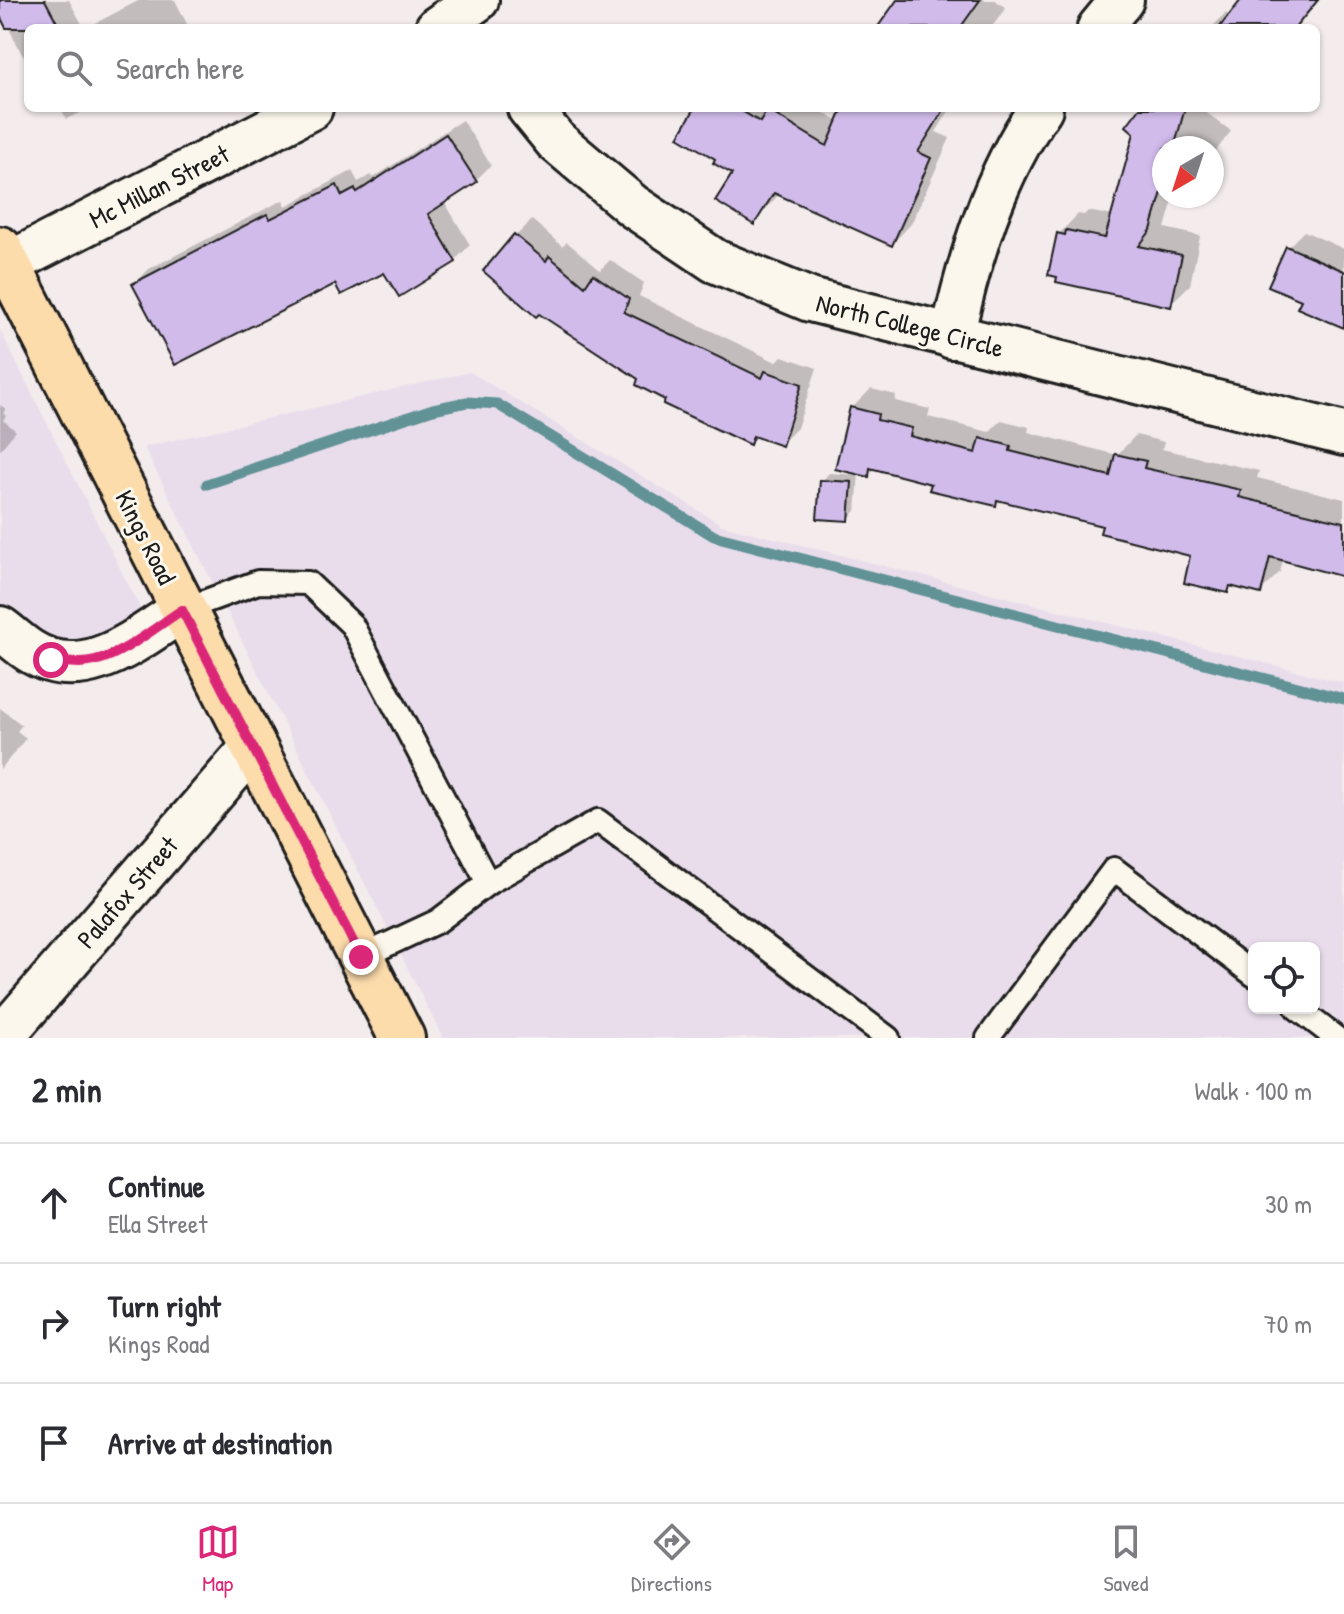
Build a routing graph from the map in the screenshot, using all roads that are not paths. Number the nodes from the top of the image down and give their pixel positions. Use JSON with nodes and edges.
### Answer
{"nodes":[{"id":1,"x":1122,"y":0,"type":"edge"},
{"id":2,"x":1102,"y":24,"type":"edge"},
{"id":3,"x":303,"y":112,"type":"edge"},
{"id":4,"x":532,"y":112,"type":"edge"},
{"id":5,"x":1038,"y":112,"type":"edge"},
{"id":6,"x":4,"y":256,"type":"edge"},
{"id":7,"x":952,"y":337,"type":"junction"},
{"id":8,"x":1344,"y":434,"type":"edge"},
{"id":9,"x":182,"y":610,"type":"junction"},
{"id":10,"x":0,"y":628,"type":"edge"},
{"id":11,"x":253,"y":747,"type":"junction"},
{"id":12,"x":488,"y":883,"type":"junction"},
{"id":13,"x":361,"y":957,"type":"junction"},
{"id":14,"x":1248,"y":970,"type":"edge"},
{"id":15,"x":1305,"y":1014,"type":"edge"},
{"id":16,"x":1,"y":1038,"type":"edge"},
{"id":17,"x":402,"y":1038,"type":"edge"},
{"id":18,"x":888,"y":1038,"type":"edge"},
{"id":19,"x":988,"y":1038,"type":"edge"},
{"id":20,"x":1336,"y":1038,"type":"edge"}],
"edges":[{"from":1,"to":2,"type":"street"},
{"from":3,"to":6,"type":"street","name":"Mc Millan Street"},
{"from":4,"to":7,"type":"street","name":"North College Circle"},
{"from":5,"to":7,"type":"street"},
{"from":6,"to":9,"type":"main road","name":"Kings Road"},
{"from":7,"to":8,"type":"street","name":"North College Circle"},
{"from":9,"to":10,"type":"street"},
{"from":9,"to":11,"type":"main road","name":"Kings Road"},
{"from":9,"to":12,"type":"lane"},
{"from":11,"to":13,"type":"main road","name":"Kings Road"},
{"from":11,"to":16,"type":"street","name":"Palafox Street"},
{"from":12,"to":13,"type":"lane"},
{"from":12,"to":18,"type":"lane"},
{"from":13,"to":17,"type":"main road","name":"Kings Road"},
{"from":14,"to":19,"type":"lane"},
{"from":15,"to":20,"type":"lane"}]}
